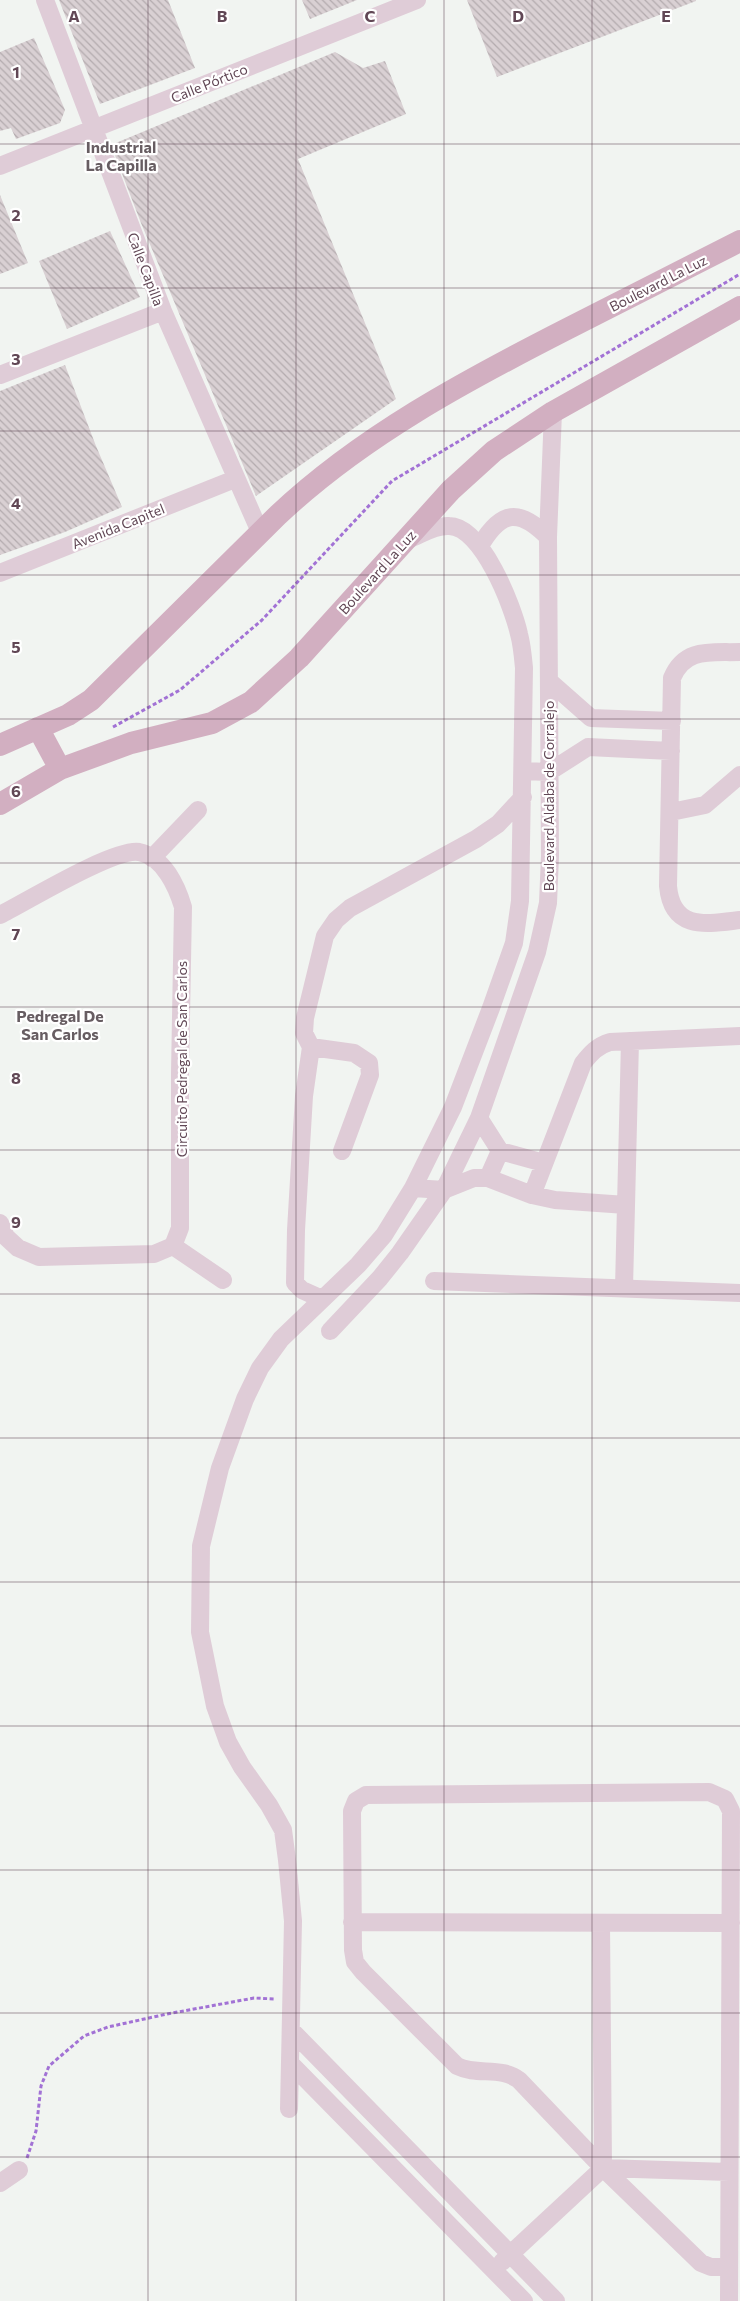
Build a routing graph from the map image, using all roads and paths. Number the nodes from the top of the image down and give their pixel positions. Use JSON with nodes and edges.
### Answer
{"nodes":[{"id":1,"x":46,"y":0,"type":"edge"},
{"id":2,"x":417,"y":0,"type":"edge"},
{"id":3,"x":92,"y":129,"type":"junction"},
{"id":4,"x":0,"y":166,"type":"edge"},
{"id":5,"x":740,"y":241,"type":"edge"},
{"id":6,"x":740,"y":274,"type":"edge"},
{"id":7,"x":740,"y":307,"type":"edge"},
{"id":8,"x":162,"y":311,"type":"junction"},
{"id":9,"x":0,"y":375,"type":"edge"},
{"id":10,"x":553,"y":412,"type":"junction"},
{"id":11,"x":235,"y":479,"type":"junction"},
{"id":12,"x":260,"y":532,"type":"junction"},
{"id":13,"x":548,"y":537,"type":"junction"},
{"id":14,"x":404,"y":542,"type":"junction"},
{"id":15,"x":480,"y":546,"type":"junction"},
{"id":16,"x":0,"y":573,"type":"edge"},
{"id":17,"x":740,"y":652,"type":"edge"},
{"id":18,"x":549,"y":681,"type":"junction"},
{"id":19,"x":591,"y":718,"type":"junction"},
{"id":20,"x":672,"y":721,"type":"junction"},
{"id":21,"x":38,"y":728,"type":"junction"},
{"id":22,"x":106,"y":732,"type":"dead end"},
{"id":23,"x":0,"y":745,"type":"edge"},
{"id":24,"x":588,"y":747,"type":"junction"},
{"id":25,"x":671,"y":750,"type":"junction"},
{"id":26,"x":60,"y":768,"type":"junction"},
{"id":27,"x":523,"y":771,"type":"junction"},
{"id":28,"x":549,"y":772,"type":"junction"},
{"id":29,"x":740,"y":775,"type":"edge"},
{"id":30,"x":523,"y":797,"type":"junction"},
{"id":31,"x":0,"y":804,"type":"edge"},
{"id":32,"x":198,"y":810,"type":"dead end"},
{"id":33,"x":671,"y":812,"type":"junction"},
{"id":34,"x":152,"y":858,"type":"junction"},
{"id":35,"x":0,"y":915,"type":"edge"},
{"id":36,"x":740,"y":920,"type":"edge"},
{"id":37,"x":740,"y":1036,"type":"edge"},
{"id":38,"x":630,"y":1041,"type":"junction"},
{"id":39,"x":311,"y":1047,"type":"junction"},
{"id":40,"x":478,"y":1118,"type":"junction"},
{"id":41,"x":500,"y":1151,"type":"junction"},
{"id":42,"x":342,"y":1152,"type":"dead end"},
{"id":43,"x":544,"y":1163,"type":"junction"},
{"id":44,"x":488,"y":1178,"type":"junction"},
{"id":45,"x":413,"y":1188,"type":"junction"},
{"id":46,"x":444,"y":1190,"type":"junction"},
{"id":47,"x":532,"y":1196,"type":"junction"},
{"id":48,"x":626,"y":1205,"type":"junction"},
{"id":49,"x":2,"y":1233,"type":"edge"},
{"id":50,"x":173,"y":1246,"type":"junction"},
{"id":51,"x":223,"y":1280,"type":"dead end"},
{"id":52,"x":434,"y":1281,"type":"dead end"},
{"id":53,"x":624,"y":1288,"type":"junction"},
{"id":54,"x":740,"y":1292,"type":"edge"},
{"id":55,"x":322,"y":1299,"type":"junction"},
{"id":56,"x":330,"y":1331,"type":"dead end"},
{"id":57,"x":352,"y":1922,"type":"junction"},
{"id":58,"x":600,"y":1923,"type":"junction"},
{"id":59,"x":731,"y":1923,"type":"junction"},
{"id":60,"x":293,"y":2000,"type":"junction"},
{"id":61,"x":292,"y":2031,"type":"junction"},
{"id":62,"x":291,"y":2064,"type":"junction"},
{"id":63,"x":289,"y":2109,"type":"dead end"},
{"id":64,"x":395,"y":2136,"type":"junction"},
{"id":65,"x":378,"y":2153,"type":"junction"},
{"id":66,"x":603,"y":2168,"type":"junction"},
{"id":67,"x":19,"y":2170,"type":"joint"},
{"id":68,"x":729,"y":2172,"type":"junction"},
{"id":69,"x":0,"y":2183,"type":"edge"},
{"id":70,"x":510,"y":2254,"type":"junction"},
{"id":71,"x":729,"y":2267,"type":"junction"},
{"id":72,"x":494,"y":2270,"type":"junction"},
{"id":73,"x":524,"y":2301,"type":"edge"},
{"id":74,"x":556,"y":2301,"type":"edge"},
{"id":75,"x":729,"y":2301,"type":"edge"}],
"edges":[{"from":1,"to":3,"type":"street","name":"Calle Capilla"},
{"from":2,"to":3,"type":"street","name":"Calle Pórtico"},
{"from":3,"to":4,"type":"street","name":"Calle Pórtico"},
{"from":3,"to":8,"type":"street","name":"Calle Capilla"},
{"from":5,"to":12,"type":"main road","name":"Boulevard La Luz"},
{"from":6,"to":22,"type":"path"},
{"from":7,"to":10,"type":"main road","name":"Boulevard La Luz"},
{"from":8,"to":9,"type":"street"},
{"from":8,"to":11,"type":"street","name":"Calle Capilla"},
{"from":10,"to":13,"type":"street","name":"Boulevard Aldaba de Corralejo"},
{"from":10,"to":14,"type":"main road","name":"Boulevard La Luz"},
{"from":11,"to":12,"type":"street","name":"Calle Capilla"},
{"from":11,"to":16,"type":"street","name":"Avenida Capitel"},
{"from":12,"to":21,"type":"main road","name":"Boulevard La Luz"},
{"from":13,"to":15,"type":"street"},
{"from":13,"to":18,"type":"street","name":"Boulevard Aldaba de Corralejo"},
{"from":14,"to":15,"type":"street","name":"Boulevard Aldaba de Corralejo"},
{"from":14,"to":26,"type":"main road","name":"Boulevard La Luz"},
{"from":15,"to":27,"type":"street","name":"Boulevard Aldaba de Corralejo"},
{"from":17,"to":20,"type":"street"},
{"from":18,"to":19,"type":"street"},
{"from":18,"to":28,"type":"street","name":"Boulevard Aldaba de Corralejo"},
{"from":19,"to":20,"type":"street"},
{"from":19,"to":24,"type":"street"},
{"from":20,"to":25,"type":"street"},
{"from":21,"to":23,"type":"main road","name":"Boulevard La Luz"},
{"from":21,"to":26,"type":"main road"},
{"from":24,"to":25,"type":"street"},
{"from":24,"to":28,"type":"street"},
{"from":25,"to":33,"type":"street"},
{"from":26,"to":31,"type":"main road","name":"Boulevard La Luz"},
{"from":27,"to":28,"type":"street"},
{"from":27,"to":30,"type":"street","name":"Boulevard Aldaba de Corralejo"},
{"from":28,"to":40,"type":"street","name":"Boulevard Aldaba de Corralejo"},
{"from":29,"to":33,"type":"street"},
{"from":30,"to":39,"type":"street"},
{"from":30,"to":45,"type":"street","name":"Boulevard Aldaba de Corralejo"},
{"from":32,"to":34,"type":"street"},
{"from":33,"to":36,"type":"street"},
{"from":34,"to":35,"type":"street"},
{"from":34,"to":50,"type":"street","name":"Circuito Pedregal de San Carlos"},
{"from":37,"to":38,"type":"street"},
{"from":38,"to":43,"type":"street"},
{"from":38,"to":48,"type":"street"},
{"from":39,"to":42,"type":"street"},
{"from":39,"to":55,"type":"street"},
{"from":40,"to":41,"type":"street"},
{"from":40,"to":46,"type":"street","name":"Boulevard Aldaba de Corralejo"},
{"from":41,"to":43,"type":"street"},
{"from":41,"to":44,"type":"street"},
{"from":43,"to":47,"type":"street"},
{"from":44,"to":46,"type":"street"},
{"from":44,"to":47,"type":"street"},
{"from":45,"to":46,"type":"street"},
{"from":45,"to":55,"type":"street","name":"Boulevard Aldaba de Corralejo"},
{"from":46,"to":56,"type":"street","name":"Boulevard Aldaba de Corralejo"},
{"from":47,"to":48,"type":"street"},
{"from":48,"to":53,"type":"street"},
{"from":49,"to":50,"type":"street"},
{"from":50,"to":51,"type":"street"},
{"from":52,"to":53,"type":"street"},
{"from":53,"to":54,"type":"street"},
{"from":55,"to":60,"type":"street","name":"Boulevard Aldaba de Corralejo"},
{"from":57,"to":58,"type":"street"},
{"from":57,"to":59,"type":"street"},
{"from":57,"to":66,"type":"street"},
{"from":58,"to":59,"type":"street"},
{"from":58,"to":66,"type":"street"},
{"from":59,"to":68,"type":"street"},
{"from":60,"to":61,"type":"street","name":"Boulevard Aldaba de Corralejo"},
{"from":60,"to":67,"type":"path"},
{"from":61,"to":62,"type":"street","name":"Boulevard Aldaba de Corralejo"},
{"from":61,"to":64,"type":"street"},
{"from":62,"to":63,"type":"street","name":"Boulevard Aldaba de Corralejo"},
{"from":62,"to":65,"type":"street"},
{"from":64,"to":65,"type":"street"},
{"from":64,"to":70,"type":"street"},
{"from":65,"to":72,"type":"street"},
{"from":66,"to":68,"type":"street"},
{"from":66,"to":70,"type":"street"},
{"from":66,"to":71,"type":"street"},
{"from":67,"to":69,"type":"street"},
{"from":68,"to":71,"type":"street"},
{"from":70,"to":72,"type":"street"},
{"from":70,"to":74,"type":"street"},
{"from":71,"to":75,"type":"street"},
{"from":72,"to":73,"type":"street"}]}
